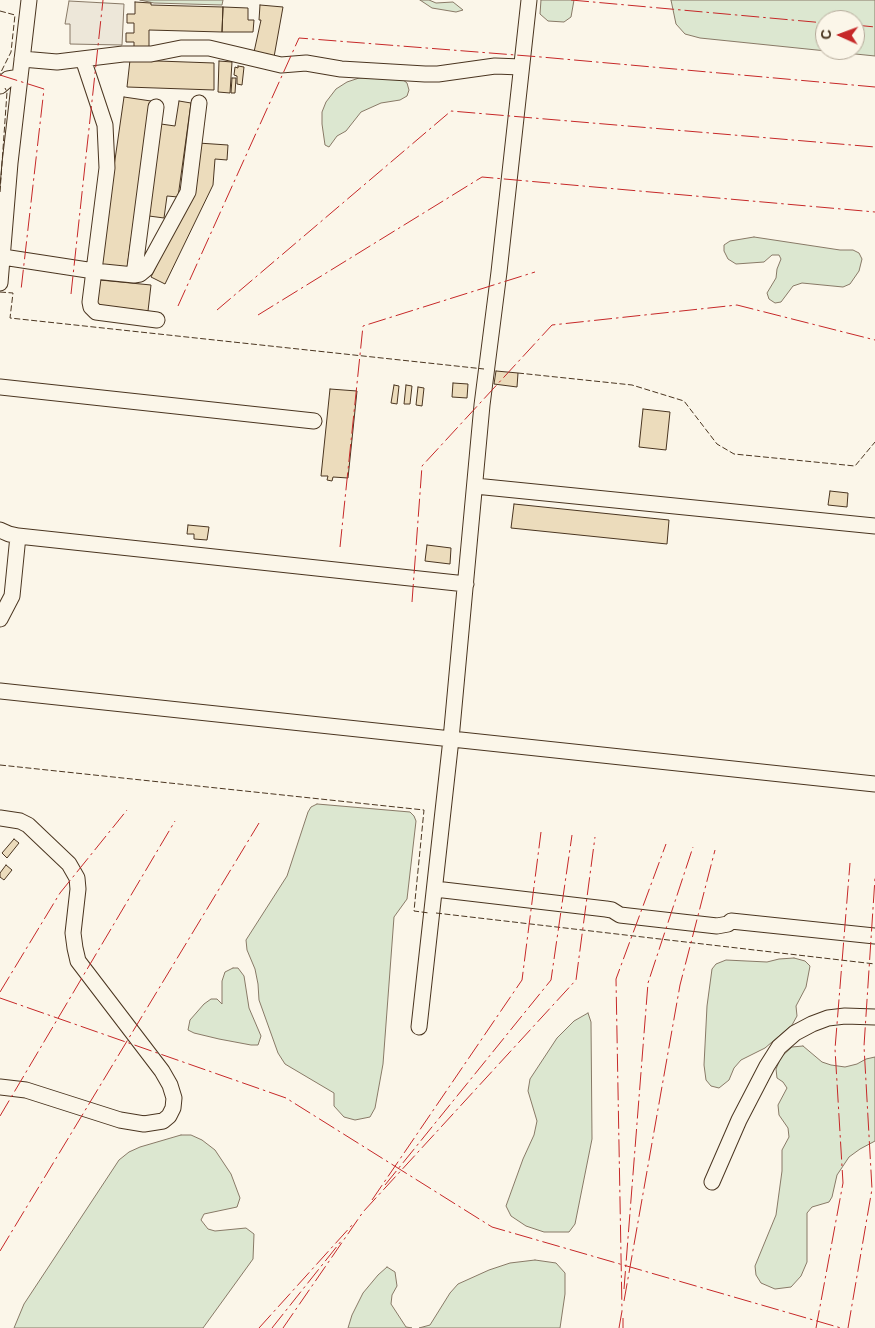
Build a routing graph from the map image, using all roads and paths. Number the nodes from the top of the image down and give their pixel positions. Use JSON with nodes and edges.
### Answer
{"nodes":[{"id":1,"x":28,"y":0,"type":"edge"},
{"id":2,"x":529,"y":0,"type":"edge"},
{"id":3,"x":22,"y":59,"type":"junction"},
{"id":4,"x":83,"y":59,"type":"junction"},
{"id":5,"x":521,"y":67,"type":"junction"},
{"id":6,"x":20,"y":76,"type":"junction"},
{"id":7,"x":1,"y":84,"type":"edge"},
{"id":8,"x":199,"y":103,"type":"dead end"},
{"id":9,"x":156,"y":107,"type":"dead end"},
{"id":10,"x":3,"y":257,"type":"junction"},
{"id":11,"x":94,"y":271,"type":"junction"},
{"id":12,"x":134,"y":275,"type":"junction"},
{"id":13,"x":0,"y":283,"type":"edge"},
{"id":14,"x":157,"y":320,"type":"dead end"},
{"id":15,"x":0,"y":387,"type":"edge"},
{"id":16,"x":314,"y":421,"type":"dead end"},
{"id":17,"x":475,"y":486,"type":"junction"},
{"id":18,"x":875,"y":526,"type":"edge"},
{"id":19,"x":0,"y":530,"type":"edge"},
{"id":20,"x":18,"y":536,"type":"junction"},
{"id":21,"x":466,"y":584,"type":"junction"},
{"id":22,"x":0,"y":619,"type":"edge"},
{"id":23,"x":0,"y":691,"type":"edge"},
{"id":24,"x":451,"y":739,"type":"junction"},
{"id":25,"x":875,"y":784,"type":"edge"},
{"id":26,"x":0,"y":818,"type":"edge"},
{"id":27,"x":435,"y":889,"type":"junction"},
{"id":28,"x":875,"y":936,"type":"edge"},
{"id":29,"x":875,"y":1017,"type":"edge"},
{"id":30,"x":419,"y":1027,"type":"dead end"},
{"id":31,"x":0,"y":1087,"type":"edge"},
{"id":32,"x":712,"y":1182,"type":"dead end"}],
"edges":[{"from":1,"to":3,"type":"lane"},
{"from":2,"to":5,"type":"lane"},
{"from":3,"to":4,"type":"lane"},
{"from":3,"to":6,"type":"lane"},
{"from":4,"to":5,"type":"lane"},
{"from":4,"to":11,"type":"lane"},
{"from":5,"to":17,"type":"lane"},
{"from":6,"to":7,"type":"lane"},
{"from":6,"to":10,"type":"lane"},
{"from":8,"to":12,"type":"lane"},
{"from":9,"to":12,"type":"lane"},
{"from":10,"to":11,"type":"lane"},
{"from":10,"to":13,"type":"lane"},
{"from":11,"to":12,"type":"lane"},
{"from":11,"to":14,"type":"lane"},
{"from":15,"to":16,"type":"lane"},
{"from":17,"to":18,"type":"lane"},
{"from":17,"to":21,"type":"lane"},
{"from":19,"to":20,"type":"lane"},
{"from":20,"to":21,"type":"lane"},
{"from":20,"to":22,"type":"lane"},
{"from":21,"to":24,"type":"lane"},
{"from":23,"to":24,"type":"lane"},
{"from":24,"to":25,"type":"lane"},
{"from":24,"to":27,"type":"lane"},
{"from":26,"to":31,"type":"lane"},
{"from":27,"to":28,"type":"lane"},
{"from":27,"to":30,"type":"lane"},
{"from":29,"to":32,"type":"lane"}]}
